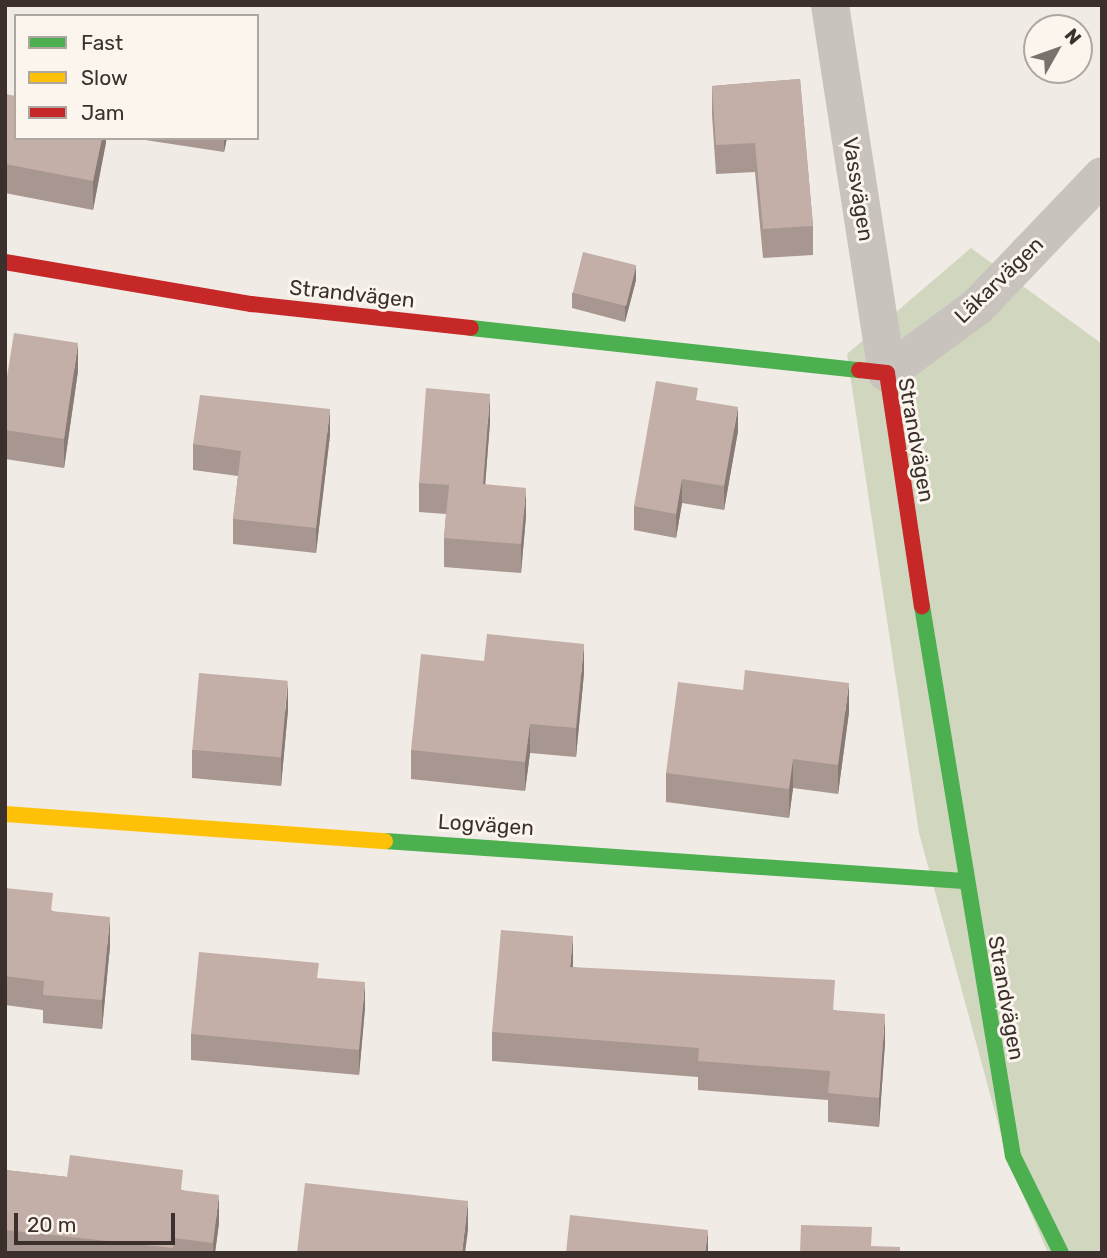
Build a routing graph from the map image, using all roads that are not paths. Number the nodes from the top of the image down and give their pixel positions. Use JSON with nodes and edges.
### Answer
{"nodes":[{"id":1,"x":830,"y":5,"type":"edge"},
{"id":2,"x":1102,"y":176,"type":"edge"},
{"id":3,"x":5,"y":262,"type":"edge"},
{"id":4,"x":887,"y":373,"type":"junction"},
{"id":5,"x":5,"y":814,"type":"edge"},
{"id":6,"x":964,"y":881,"type":"junction"},
{"id":7,"x":1061,"y":1253,"type":"edge"}],
"edges":[{"from":1,"to":4,"type":"street","name":"Vassvägen"},
{"from":2,"to":4,"type":"street","name":"Läkarvägen"},
{"from":3,"to":4,"type":"street","name":"Strandvägen"},
{"from":4,"to":6,"type":"street","name":"Strandvägen"},
{"from":5,"to":6,"type":"street","name":"Logvägen"},
{"from":6,"to":7,"type":"street","name":"Strandvägen"}]}
